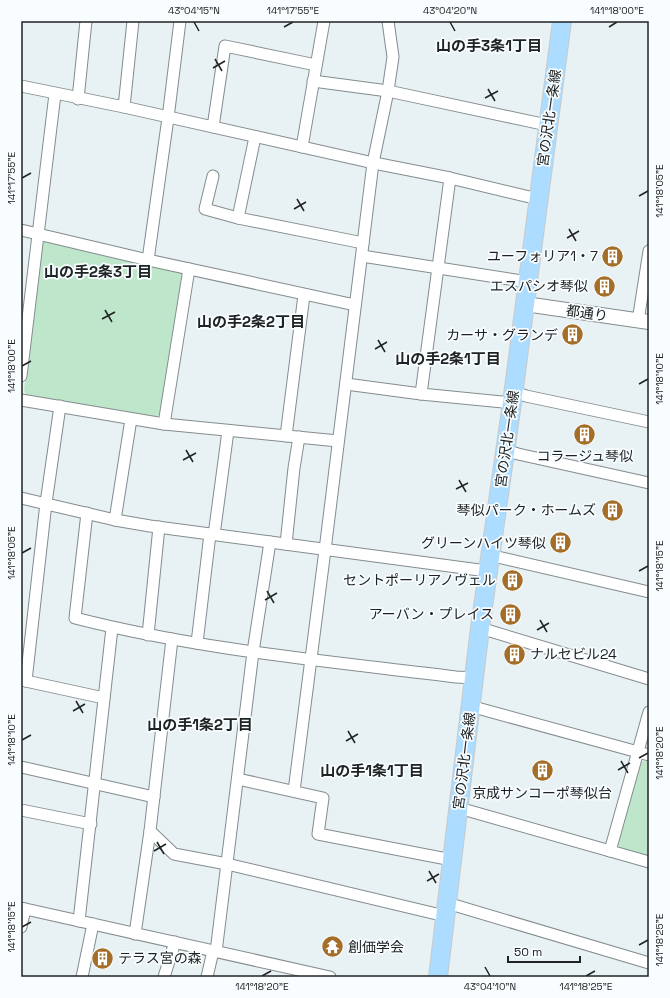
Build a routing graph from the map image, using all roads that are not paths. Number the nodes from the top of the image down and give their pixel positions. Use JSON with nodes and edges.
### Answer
{"nodes":[{"id":1,"x":86,"y":21,"type":"edge"},
{"id":2,"x":133,"y":21,"type":"edge"},
{"id":3,"x":180,"y":21,"type":"edge"},
{"id":4,"x":324,"y":21,"type":"edge"},
{"id":5,"x":388,"y":21,"type":"edge"},
{"id":6,"x":562,"y":21,"type":"edge"},
{"id":7,"x":316,"y":65,"type":"junction"},
{"id":8,"x":313,"y":81,"type":"junction"},
{"id":9,"x":21,"y":86,"type":"edge"},
{"id":10,"x":388,"y":91,"type":"junction"},
{"id":11,"x":55,"y":94,"type":"junction"},
{"id":12,"x":78,"y":99,"type":"junction"},
{"id":13,"x":124,"y":107,"type":"junction"},
{"id":14,"x":168,"y":118,"type":"junction"},
{"id":15,"x":547,"y":125,"type":"junction"},
{"id":16,"x":213,"y":127,"type":"junction"},
{"id":17,"x":255,"y":137,"type":"junction"},
{"id":18,"x":302,"y":147,"type":"junction"},
{"id":19,"x":373,"y":163,"type":"junction"},
{"id":20,"x":213,"y":176,"type":"dead end"},
{"id":21,"x":450,"y":178,"type":"junction"},
{"id":22,"x":538,"y":198,"type":"junction"},
{"id":23,"x":238,"y":218,"type":"junction"},
{"id":24,"x":21,"y":230,"type":"edge"},
{"id":25,"x":38,"y":235,"type":"junction"},
{"id":26,"x":363,"y":243,"type":"junction"},
{"id":27,"x":649,"y":251,"type":"edge"},
{"id":28,"x":362,"y":256,"type":"junction"},
{"id":29,"x":148,"y":260,"type":"junction"},
{"id":30,"x":437,"y":268,"type":"junction"},
{"id":31,"x":189,"y":269,"type":"junction"},
{"id":32,"x":528,"y":282,"type":"junction"},
{"id":33,"x":304,"y":295,"type":"junction"},
{"id":34,"x":525,"y":304,"type":"junction"},
{"id":35,"x":355,"y":305,"type":"junction"},
{"id":36,"x":643,"y":322,"type":"edge"},
{"id":37,"x":21,"y":370,"type":"edge"},
{"id":38,"x":346,"y":384,"type":"junction"},
{"id":39,"x":421,"y":394,"type":"junction"},
{"id":40,"x":513,"y":397,"type":"junction"},
{"id":41,"x":21,"y":400,"type":"edge"},
{"id":42,"x":60,"y":406,"type":"junction"},
{"id":43,"x":131,"y":419,"type":"junction"},
{"id":44,"x":649,"y":422,"type":"edge"},
{"id":45,"x":164,"y":424,"type":"junction"},
{"id":46,"x":228,"y":431,"type":"junction"},
{"id":47,"x":286,"y":436,"type":"junction"},
{"id":48,"x":299,"y":437,"type":"junction"},
{"id":49,"x":338,"y":441,"type":"junction"},
{"id":50,"x":505,"y":450,"type":"junction"},
{"id":51,"x":649,"y":483,"type":"edge"},
{"id":52,"x":21,"y":498,"type":"edge"},
{"id":53,"x":46,"y":504,"type":"junction"},
{"id":54,"x":87,"y":513,"type":"junction"},
{"id":55,"x":115,"y":520,"type":"junction"},
{"id":56,"x":160,"y":527,"type":"junction"},
{"id":57,"x":212,"y":535,"type":"junction"},
{"id":58,"x":270,"y":542,"type":"junction"},
{"id":59,"x":286,"y":544,"type":"junction"},
{"id":60,"x":325,"y":550,"type":"junction"},
{"id":61,"x":488,"y":563,"type":"junction"},
{"id":62,"x":649,"y":592,"type":"edge"},
{"id":63,"x":112,"y":628,"type":"junction"},
{"id":64,"x":480,"y":628,"type":"junction"},
{"id":65,"x":148,"y":635,"type":"junction"},
{"id":66,"x":172,"y":640,"type":"junction"},
{"id":67,"x":197,"y":644,"type":"junction"},
{"id":68,"x":253,"y":652,"type":"junction"},
{"id":69,"x":310,"y":658,"type":"junction"},
{"id":70,"x":474,"y":678,"type":"junction"},
{"id":71,"x":649,"y":679,"type":"edge"},
{"id":72,"x":24,"y":681,"type":"edge"},
{"id":73,"x":104,"y":698,"type":"junction"},
{"id":74,"x":470,"y":706,"type":"junction"},
{"id":75,"x":649,"y":712,"type":"edge"},
{"id":76,"x":638,"y":752,"type":"junction"},
{"id":77,"x":649,"y":755,"type":"edge"},
{"id":78,"x":21,"y":767,"type":"edge"},
{"id":79,"x":238,"y":779,"type":"junction"},
{"id":80,"x":95,"y":783,"type":"junction"},
{"id":81,"x":294,"y":791,"type":"junction"},
{"id":82,"x":154,"y":797,"type":"junction"},
{"id":83,"x":459,"y":808,"type":"junction"},
{"id":84,"x":21,"y":810,"type":"edge"},
{"id":85,"x":90,"y":824,"type":"junction"},
{"id":86,"x":150,"y":831,"type":"junction"},
{"id":87,"x":610,"y":851,"type":"junction"},
{"id":88,"x":452,"y":860,"type":"junction"},
{"id":89,"x":649,"y":862,"type":"edge"},
{"id":90,"x":227,"y":864,"type":"junction"},
{"id":91,"x":23,"y":909,"type":"edge"},
{"id":92,"x":446,"y":910,"type":"junction"},
{"id":93,"x":79,"y":921,"type":"junction"},
{"id":94,"x":93,"y":924,"type":"junction"},
{"id":95,"x":21,"y":927,"type":"edge"},
{"id":96,"x":136,"y":934,"type":"junction"},
{"id":97,"x":175,"y":942,"type":"junction"},
{"id":98,"x":215,"y":951,"type":"junction"},
{"id":99,"x":649,"y":963,"type":"edge"},
{"id":100,"x":82,"y":977,"type":"edge"},
{"id":101,"x":164,"y":977,"type":"edge"},
{"id":102,"x":207,"y":977,"type":"edge"},
{"id":103,"x":330,"y":977,"type":"edge"},
{"id":104,"x":438,"y":977,"type":"edge"}],
"edges":[{"from":1,"to":12,"type":"street"},
{"from":2,"to":13,"type":"street"},
{"from":3,"to":14,"type":"street"},
{"from":4,"to":7,"type":"street"},
{"from":5,"to":10,"type":"street"},
{"from":6,"to":15,"type":"main road","name":"宮の沢北一条線"},
{"from":7,"to":8,"type":"street"},
{"from":7,"to":16,"type":"street"},
{"from":8,"to":10,"type":"street"},
{"from":8,"to":18,"type":"street"},
{"from":9,"to":11,"type":"street"},
{"from":10,"to":15,"type":"street"},
{"from":10,"to":19,"type":"street"},
{"from":11,"to":12,"type":"street"},
{"from":11,"to":25,"type":"street"},
{"from":12,"to":13,"type":"street"},
{"from":13,"to":14,"type":"street"},
{"from":14,"to":16,"type":"street"},
{"from":14,"to":29,"type":"street"},
{"from":15,"to":22,"type":"main road","name":"宮の沢北一条線"},
{"from":16,"to":17,"type":"street"},
{"from":17,"to":18,"type":"street"},
{"from":17,"to":23,"type":"street"},
{"from":18,"to":19,"type":"street"},
{"from":19,"to":21,"type":"street"},
{"from":19,"to":26,"type":"street"},
{"from":20,"to":23,"type":"street"},
{"from":21,"to":22,"type":"street"},
{"from":21,"to":30,"type":"street"},
{"from":22,"to":32,"type":"main road","name":"宮の沢北一条線"},
{"from":23,"to":26,"type":"street"},
{"from":24,"to":25,"type":"street"},
{"from":25,"to":29,"type":"street"},
{"from":25,"to":37,"type":"street"},
{"from":26,"to":28,"type":"street"},
{"from":27,"to":36,"type":"street"},
{"from":28,"to":30,"type":"street"},
{"from":28,"to":35,"type":"street"},
{"from":29,"to":31,"type":"street"},
{"from":30,"to":32,"type":"street"},
{"from":30,"to":39,"type":"street"},
{"from":31,"to":33,"type":"street"},
{"from":31,"to":45,"type":"street"},
{"from":32,"to":34,"type":"main road","name":"宮の沢北一条線"},
{"from":33,"to":35,"type":"street"},
{"from":33,"to":47,"type":"street"},
{"from":34,"to":36,"type":"street","name":"都通り"},
{"from":34,"to":40,"type":"main road","name":"宮の沢北一条線"},
{"from":35,"to":38,"type":"street"},
{"from":38,"to":39,"type":"street"},
{"from":38,"to":49,"type":"street"},
{"from":39,"to":40,"type":"street"},
{"from":40,"to":44,"type":"street"},
{"from":40,"to":50,"type":"main road","name":"宮の沢北一条線"},
{"from":41,"to":42,"type":"street"},
{"from":42,"to":43,"type":"street"},
{"from":42,"to":53,"type":"street"},
{"from":43,"to":45,"type":"street"},
{"from":43,"to":55,"type":"street"},
{"from":45,"to":46,"type":"street"},
{"from":46,"to":47,"type":"street"},
{"from":46,"to":57,"type":"street"},
{"from":47,"to":48,"type":"street"},
{"from":48,"to":49,"type":"street"},
{"from":48,"to":59,"type":"street"},
{"from":49,"to":60,"type":"street"},
{"from":50,"to":51,"type":"street"},
{"from":50,"to":61,"type":"main road","name":"宮の沢北一条線"},
{"from":52,"to":53,"type":"street"},
{"from":53,"to":54,"type":"street"},
{"from":53,"to":72,"type":"street"},
{"from":54,"to":55,"type":"street"},
{"from":54,"to":63,"type":"street"},
{"from":55,"to":56,"type":"street"},
{"from":56,"to":57,"type":"street"},
{"from":56,"to":65,"type":"street"},
{"from":57,"to":58,"type":"street"},
{"from":57,"to":67,"type":"street"},
{"from":58,"to":59,"type":"street"},
{"from":58,"to":68,"type":"street"},
{"from":59,"to":60,"type":"street"},
{"from":60,"to":61,"type":"street"},
{"from":60,"to":69,"type":"street"},
{"from":61,"to":62,"type":"street"},
{"from":61,"to":64,"type":"main road","name":"宮の沢北一条線"},
{"from":63,"to":65,"type":"street"},
{"from":63,"to":73,"type":"street"},
{"from":64,"to":70,"type":"main road","name":"宮の沢北一条線"},
{"from":64,"to":71,"type":"street"},
{"from":65,"to":66,"type":"street"},
{"from":66,"to":67,"type":"street"},
{"from":66,"to":82,"type":"street"},
{"from":67,"to":68,"type":"street"},
{"from":68,"to":69,"type":"street"},
{"from":68,"to":79,"type":"street"},
{"from":69,"to":70,"type":"street"},
{"from":69,"to":81,"type":"street"},
{"from":70,"to":74,"type":"main road","name":"宮の沢北一条線"},
{"from":72,"to":73,"type":"street"},
{"from":73,"to":80,"type":"street"},
{"from":74,"to":76,"type":"street"},
{"from":74,"to":83,"type":"main road","name":"宮の沢北一条線"},
{"from":75,"to":76,"type":"street"},
{"from":76,"to":77,"type":"street"},
{"from":76,"to":87,"type":"street"},
{"from":78,"to":80,"type":"street"},
{"from":79,"to":81,"type":"street"},
{"from":79,"to":90,"type":"street"},
{"from":80,"to":82,"type":"street"},
{"from":80,"to":85,"type":"street"},
{"from":81,"to":88,"type":"street"},
{"from":82,"to":86,"type":"street"},
{"from":83,"to":87,"type":"street"},
{"from":83,"to":88,"type":"main road","name":"宮の沢北一条線"},
{"from":84,"to":85,"type":"street"},
{"from":85,"to":93,"type":"street"},
{"from":86,"to":90,"type":"street"},
{"from":86,"to":96,"type":"street"},
{"from":87,"to":89,"type":"street"},
{"from":88,"to":92,"type":"main road","name":"宮の沢北一条線"},
{"from":90,"to":92,"type":"street"},
{"from":90,"to":98,"type":"street"},
{"from":91,"to":93,"type":"street"},
{"from":91,"to":95,"type":"street"},
{"from":92,"to":99,"type":"street"},
{"from":92,"to":104,"type":"main road","name":"宮の沢北一条線"},
{"from":93,"to":94,"type":"street"},
{"from":94,"to":96,"type":"street"},
{"from":94,"to":100,"type":"street"},
{"from":96,"to":97,"type":"street"},
{"from":97,"to":98,"type":"street"},
{"from":97,"to":101,"type":"street"},
{"from":98,"to":102,"type":"street"},
{"from":98,"to":103,"type":"street"}]}
